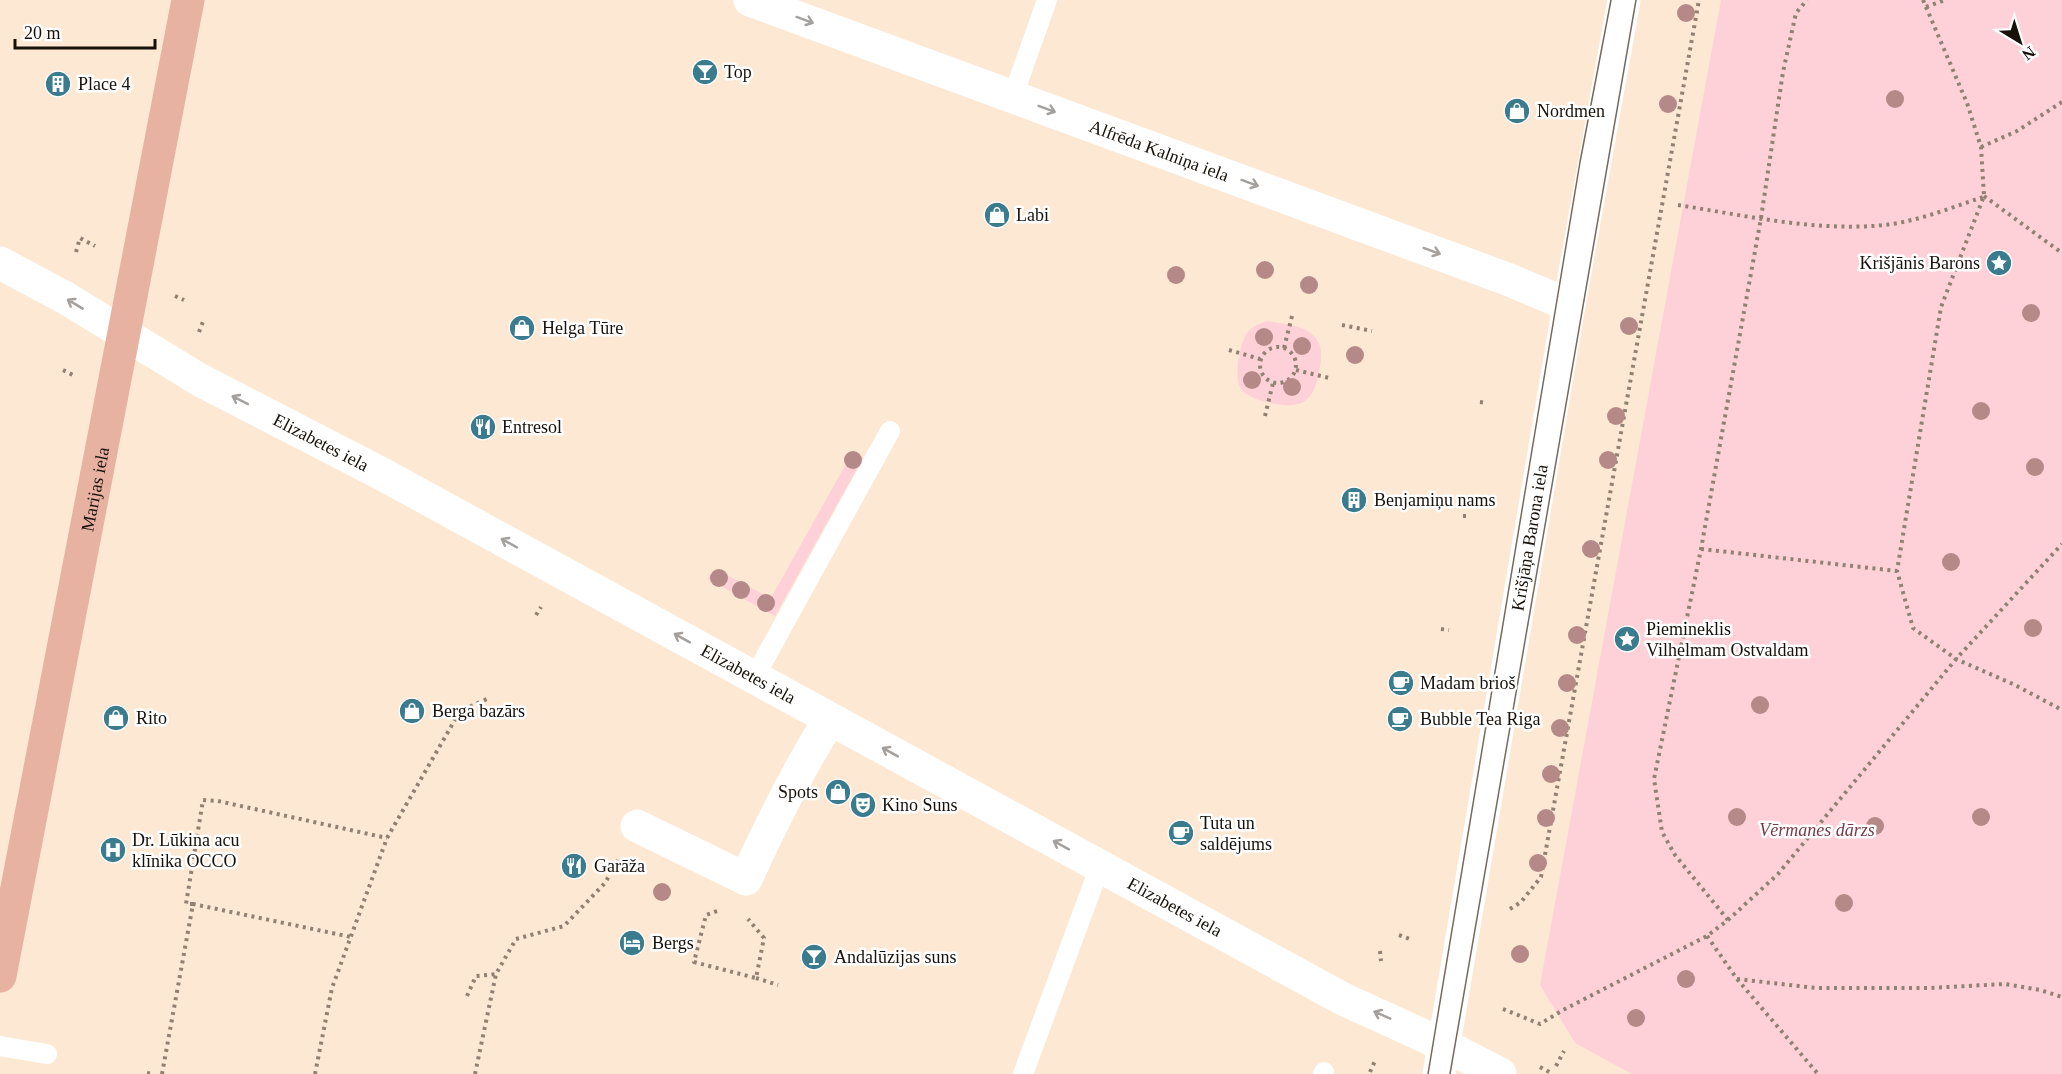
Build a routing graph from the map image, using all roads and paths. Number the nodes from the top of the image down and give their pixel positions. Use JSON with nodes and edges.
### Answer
{"nodes":[{"id":1,"x":188,"y":0,"type":"edge"},
{"id":2,"x":750,"y":0,"type":"edge"},
{"id":3,"x":1047,"y":0,"type":"edge"},
{"id":4,"x":1624,"y":0,"type":"edge"},
{"id":5,"x":1699,"y":0,"type":"edge"},
{"id":6,"x":1807,"y":0,"type":"edge"},
{"id":7,"x":1923,"y":0,"type":"edge"},
{"id":8,"x":1945,"y":0,"type":"edge"},
{"id":9,"x":1926,"y":7,"type":"junction"},
{"id":10,"x":1013,"y":96,"type":"junction"},
{"id":11,"x":2062,"y":102,"type":"edge"},
{"id":12,"x":1981,"y":147,"type":"junction"},
{"id":13,"x":1984,"y":196,"type":"junction"},
{"id":14,"x":1678,"y":205,"type":"dead end"},
{"id":15,"x":1761,"y":218,"type":"junction"},
{"id":16,"x":95,"y":246,"type":"dead end"},
{"id":17,"x":75,"y":252,"type":"dead end"},
{"id":18,"x":2062,"y":252,"type":"edge"},
{"id":19,"x":0,"y":263,"type":"edge"},
{"id":20,"x":171,"y":295,"type":"dead end"},
{"id":21,"x":184,"y":300,"type":"dead end"},
{"id":22,"x":1569,"y":305,"type":"junction"},
{"id":23,"x":1293,"y":312,"type":"dead end"},
{"id":24,"x":204,"y":319,"type":"dead end"},
{"id":25,"x":1342,"y":325,"type":"dead end"},
{"id":26,"x":1372,"y":331,"type":"dead end"},
{"id":27,"x":198,"y":334,"type":"dead end"},
{"id":28,"x":125,"y":335,"type":"junction"},
{"id":29,"x":1284,"y":348,"type":"junction"},
{"id":30,"x":1229,"y":350,"type":"dead end"},
{"id":31,"x":1260,"y":359,"type":"junction"},
{"id":32,"x":1296,"y":369,"type":"junction"},
{"id":33,"x":63,"y":370,"type":"dead end"},
{"id":34,"x":75,"y":377,"type":"dead end"},
{"id":35,"x":1329,"y":378,"type":"dead end"},
{"id":36,"x":1273,"y":383,"type":"junction"},
{"id":37,"x":1480,"y":402,"type":"dead end"},
{"id":38,"x":1487,"y":403,"type":"dead end"},
{"id":39,"x":1265,"y":416,"type":"dead end"},
{"id":40,"x":890,"y":431,"type":"dead end"},
{"id":41,"x":1463,"y":516,"type":"dead end"},
{"id":42,"x":1468,"y":516,"type":"dead end"},
{"id":43,"x":2062,"y":544,"type":"edge"},
{"id":44,"x":1701,"y":549,"type":"junction"},
{"id":45,"x":1897,"y":572,"type":"junction"},
{"id":46,"x":1441,"y":628,"type":"dead end"},
{"id":47,"x":1449,"y":630,"type":"dead end"},
{"id":48,"x":1956,"y":659,"type":"junction"},
{"id":49,"x":754,"y":678,"type":"junction"},
{"id":50,"x":487,"y":699,"type":"dead end"},
{"id":51,"x":2062,"y":710,"type":"edge"},
{"id":52,"x":830,"y":719,"type":"junction"},
{"id":53,"x":637,"y":826,"type":"dead end"},
{"id":54,"x":387,"y":838,"type":"junction"},
{"id":55,"x":1100,"y":866,"type":"junction"},
{"id":56,"x":605,"y":883,"type":"dead end"},
{"id":57,"x":740,"y":892,"type":"junction"},
{"id":58,"x":193,"y":904,"type":"junction"},
{"id":59,"x":1728,"y":920,"type":"junction"},
{"id":60,"x":1399,"y":935,"type":"dead end"},
{"id":61,"x":1707,"y":936,"type":"junction"},
{"id":62,"x":351,"y":937,"type":"junction"},
{"id":63,"x":1410,"y":939,"type":"dead end"},
{"id":64,"x":1462,"y":942,"type":"junction"},
{"id":65,"x":1380,"y":951,"type":"dead end"},
{"id":66,"x":1381,"y":961,"type":"dead end"},
{"id":67,"x":496,"y":974,"type":"junction"},
{"id":68,"x":0,"y":976,"type":"edge"},
{"id":69,"x":756,"y":978,"type":"junction"},
{"id":70,"x":1737,"y":979,"type":"junction"},
{"id":71,"x":778,"y":985,"type":"dead end"},
{"id":72,"x":467,"y":996,"type":"dead end"},
{"id":73,"x":2062,"y":997,"type":"edge"},
{"id":74,"x":1503,"y":1009,"type":"dead end"},
{"id":75,"x":0,"y":1046,"type":"edge"},
{"id":76,"x":1564,"y":1052,"type":"dead end"},
{"id":77,"x":47,"y":1054,"type":"dead end"},
{"id":78,"x":1441,"y":1059,"type":"edge"},
{"id":79,"x":1376,"y":1061,"type":"dead end"},
{"id":80,"x":1556,"y":1066,"type":"dead end"},
{"id":81,"x":1370,"y":1072,"type":"dead end"},
{"id":82,"x":147,"y":1073,"type":"edge"},
{"id":83,"x":153,"y":1074,"type":"edge"},
{"id":84,"x":162,"y":1074,"type":"edge"},
{"id":85,"x":315,"y":1074,"type":"edge"},
{"id":86,"x":475,"y":1074,"type":"edge"},
{"id":87,"x":1023,"y":1074,"type":"edge"},
{"id":88,"x":1500,"y":1074,"type":"edge"},
{"id":89,"x":1818,"y":1074,"type":"edge"}],
"edges":[{"from":1,"to":28,"type":"main road","name":"Marijas iela"},
{"from":2,"to":10,"type":"street","name":"Alfrēda Kalniņa iela","one_way":true},
{"from":3,"to":10,"type":"lane"},
{"from":4,"to":22,"type":"street","name":"Krišjāņa Barona iela"},
{"from":5,"to":64,"type":"path"},
{"from":6,"to":15,"type":"path"},
{"from":7,"to":9,"type":"path"},
{"from":8,"to":9,"type":"path"},
{"from":9,"to":12,"type":"path"},
{"from":10,"to":22,"type":"street","name":"Alfrēda Kalniņa iela","one_way":true},
{"from":11,"to":12,"type":"path"},
{"from":12,"to":13,"type":"path"},
{"from":13,"to":15,"type":"path"},
{"from":13,"to":18,"type":"path"},
{"from":13,"to":45,"type":"path"},
{"from":14,"to":15,"type":"path"},
{"from":15,"to":44,"type":"path"},
{"from":16,"to":17,"type":"path"},
{"from":28,"to":19,"type":"street","name":"Elizabetes iela","one_way":true},
{"from":20,"to":21,"type":"path"},
{"from":22,"to":64,"type":"street","name":"Krišjāņa Barona iela"},
{"from":23,"to":29,"type":"path"},
{"from":24,"to":27,"type":"path"},
{"from":25,"to":26,"type":"path"},
{"from":49,"to":28,"type":"street","name":"Elizabetes iela","one_way":true},
{"from":28,"to":68,"type":"main road","name":"Marijas iela"},
{"from":29,"to":31,"type":"path"},
{"from":29,"to":32,"type":"path"},
{"from":30,"to":31,"type":"path"},
{"from":31,"to":36,"type":"path"},
{"from":32,"to":35,"type":"path"},
{"from":32,"to":36,"type":"path"},
{"from":33,"to":34,"type":"path"},
{"from":36,"to":39,"type":"path"},
{"from":37,"to":38,"type":"path"},
{"from":40,"to":49,"type":"lane"},
{"from":41,"to":42,"type":"path"},
{"from":43,"to":48,"type":"path"},
{"from":44,"to":45,"type":"path"},
{"from":44,"to":59,"type":"path"},
{"from":45,"to":48,"type":"path"},
{"from":46,"to":47,"type":"path"},
{"from":48,"to":51,"type":"path"},
{"from":48,"to":59,"type":"path"},
{"from":49,"to":52,"type":"street","name":"Elizabetes iela"},
{"from":50,"to":54,"type":"path"},
{"from":55,"to":52,"type":"street","name":"Elizabetes iela","one_way":true},
{"from":52,"to":57,"type":"street"},
{"from":53,"to":57,"type":"street"},
{"from":54,"to":58,"type":"path"},
{"from":54,"to":62,"type":"path"},
{"from":78,"to":55,"type":"street","name":"Elizabetes iela","one_way":true},
{"from":55,"to":87,"type":"lane"},
{"from":56,"to":67,"type":"path"},
{"from":57,"to":69,"type":"path"},
{"from":57,"to":69,"type":"path"},
{"from":58,"to":62,"type":"path"},
{"from":58,"to":84,"type":"path"},
{"from":59,"to":61,"type":"path"},
{"from":60,"to":63,"type":"path"},
{"from":61,"to":70,"type":"path"},
{"from":61,"to":74,"type":"path"},
{"from":62,"to":85,"type":"path"},
{"from":64,"to":78,"type":"street","name":"Krišjāņa Barona iela"},
{"from":65,"to":66,"type":"path"},
{"from":67,"to":72,"type":"path"},
{"from":67,"to":86,"type":"path"},
{"from":69,"to":71,"type":"path"},
{"from":70,"to":73,"type":"path"},
{"from":70,"to":89,"type":"path"},
{"from":75,"to":77,"type":"lane"},
{"from":76,"to":80,"type":"path"},
{"from":78,"to":88,"type":"street","name":"Elizabetes iela"},
{"from":79,"to":81,"type":"path"},
{"from":82,"to":83,"type":"path"}]}
